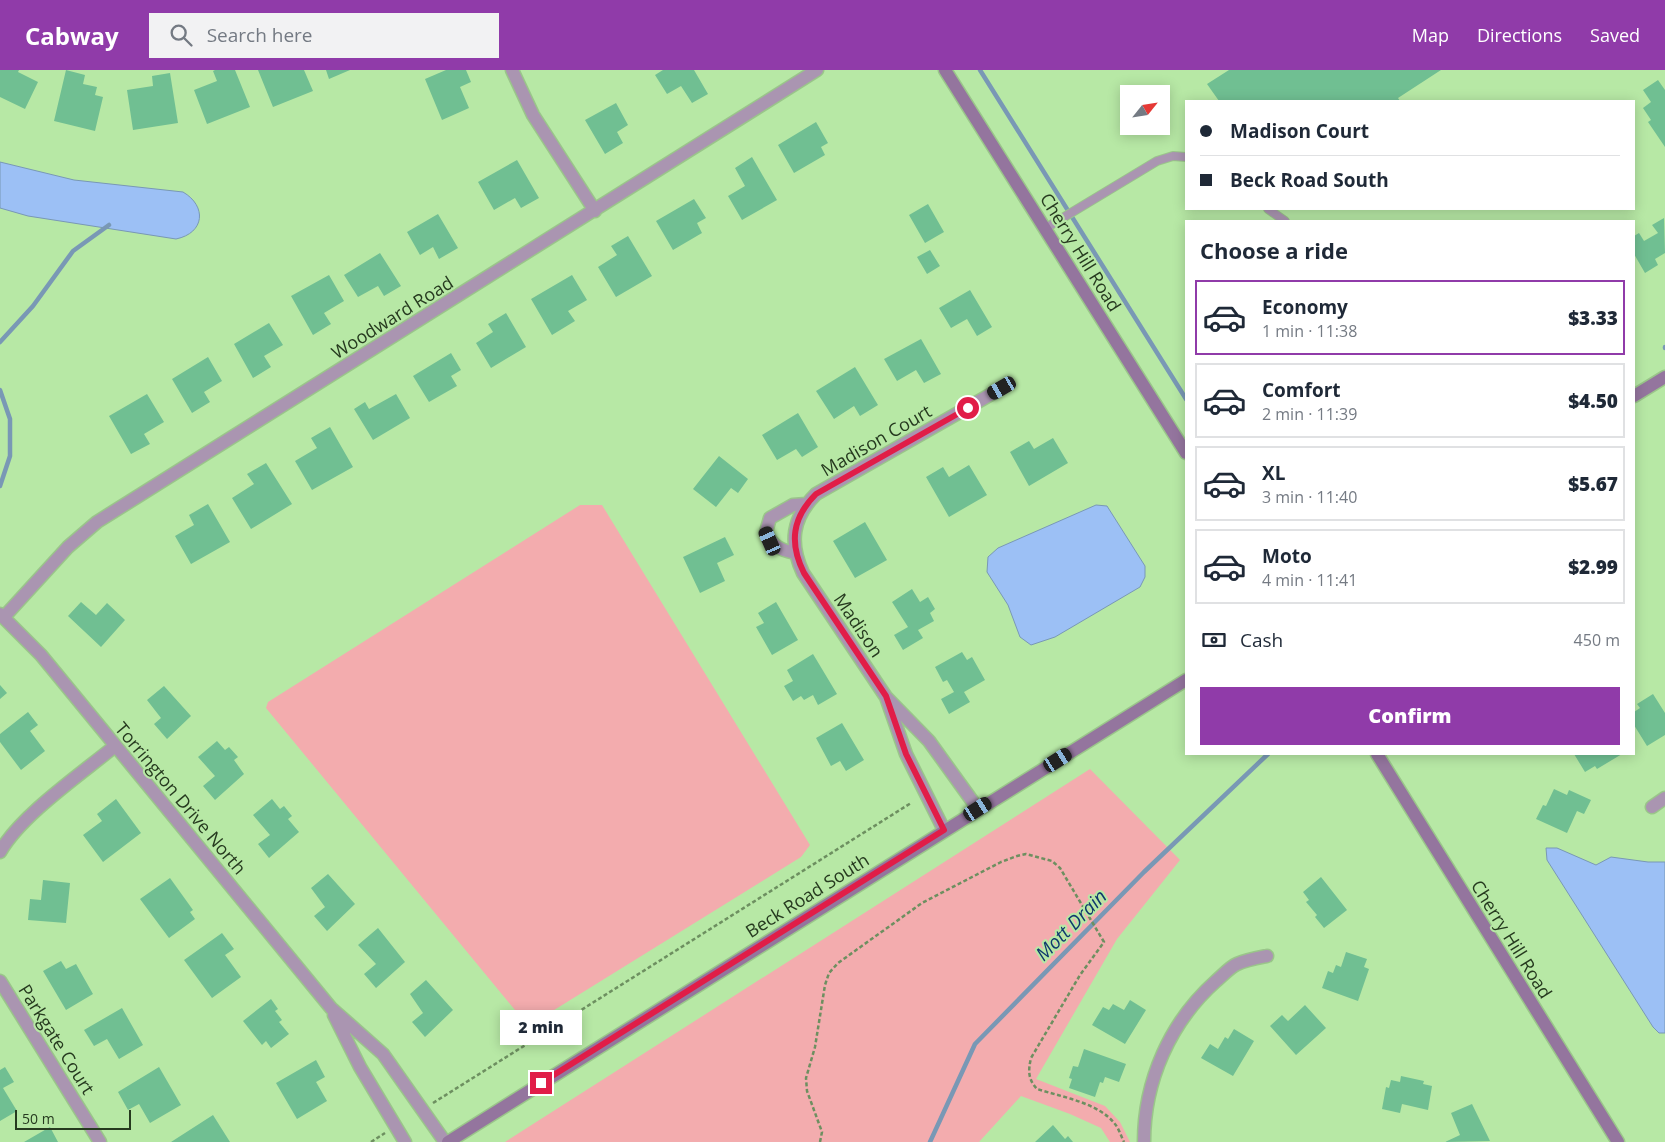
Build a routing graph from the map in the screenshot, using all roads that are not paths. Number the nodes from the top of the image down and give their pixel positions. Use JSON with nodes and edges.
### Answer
{"nodes":[{"id":1,"x":512,"y":70,"type":"edge"},
{"id":2,"x":818,"y":70,"type":"edge"},
{"id":3,"x":945,"y":70,"type":"edge"},
{"id":4,"x":1185,"y":157,"type":"edge"},
{"id":5,"x":1270,"y":210,"type":"edge"},
{"id":6,"x":595,"y":211,"type":"junction"},
{"id":7,"x":1284,"y":220,"type":"edge"},
{"id":8,"x":1046,"y":228,"type":"junction"},
{"id":9,"x":1665,"y":377,"type":"edge"},
{"id":10,"x":1002,"y":388,"type":"dead end"},
{"id":11,"x":1635,"y":395,"type":"edge"},
{"id":12,"x":1185,"y":451,"type":"edge"},
{"id":13,"x":806,"y":504,"type":"junction"},
{"id":14,"x":795,"y":554,"type":"junction"},
{"id":15,"x":804,"y":573,"type":"joint"},
{"id":16,"x":2,"y":616,"type":"edge"},
{"id":17,"x":1185,"y":681,"type":"edge"},
{"id":18,"x":886,"y":696,"type":"junction"},
{"id":19,"x":115,"y":746,"type":"junction"},
{"id":20,"x":1378,"y":755,"type":"edge"},
{"id":21,"x":1665,"y":798,"type":"edge"},
{"id":22,"x":1652,"y":807,"type":"dead end"},
{"id":23,"x":978,"y":809,"type":"junction"},
{"id":24,"x":944,"y":830,"type":"junction"},
{"id":25,"x":0,"y":852,"type":"edge"},
{"id":26,"x":1267,"y":956,"type":"dead end"},
{"id":27,"x":0,"y":981,"type":"edge"},
{"id":28,"x":331,"y":1008,"type":"junction"},
{"id":29,"x":100,"y":1142,"type":"edge"},
{"id":30,"x":405,"y":1142,"type":"edge"},
{"id":31,"x":447,"y":1142,"type":"edge"},
{"id":32,"x":1144,"y":1142,"type":"edge"},
{"id":33,"x":1618,"y":1142,"type":"edge"}],
"edges":[{"from":1,"to":6,"type":"street"},
{"from":2,"to":6,"type":"street","name":"Woodward Road"},
{"from":3,"to":8,"type":"main road","name":"Cherry Hill Road"},
{"from":4,"to":8,"type":"lane"},
{"from":5,"to":7,"type":"lane"},
{"from":6,"to":16,"type":"street","name":"Woodward Road"},
{"from":8,"to":12,"type":"main road","name":"Cherry Hill Road"},
{"from":9,"to":11,"type":"main road"},
{"from":10,"to":13,"type":"street","name":"Madison Court"},
{"from":13,"to":14,"type":"street","name":"Madison Court"},
{"from":13,"to":14,"type":"street"},
{"from":14,"to":15,"type":"street","name":"Madison Court"},
{"from":15,"to":18,"type":"street","name":"Madison"},
{"from":16,"to":19,"type":"street","name":"Torrington Drive North"},
{"from":17,"to":23,"type":"main road","name":"Beck Road South"},
{"from":18,"to":23,"type":"street","name":"Madison"},
{"from":18,"to":24,"type":"street","name":"Madison"},
{"from":19,"to":25,"type":"street"},
{"from":19,"to":28,"type":"street","name":"Torrington Drive North"},
{"from":20,"to":33,"type":"main road","name":"Cherry Hill Road"},
{"from":21,"to":22,"type":"street"},
{"from":23,"to":24,"type":"main road","name":"Beck Road South"},
{"from":24,"to":31,"type":"main road","name":"Beck Road South"},
{"from":26,"to":32,"type":"street"},
{"from":27,"to":29,"type":"street","name":"Parkgate Court"},
{"from":28,"to":30,"type":"street","name":"Torrington Drive North"},
{"from":28,"to":31,"type":"street","name":"Torrington Drive North"}]}
